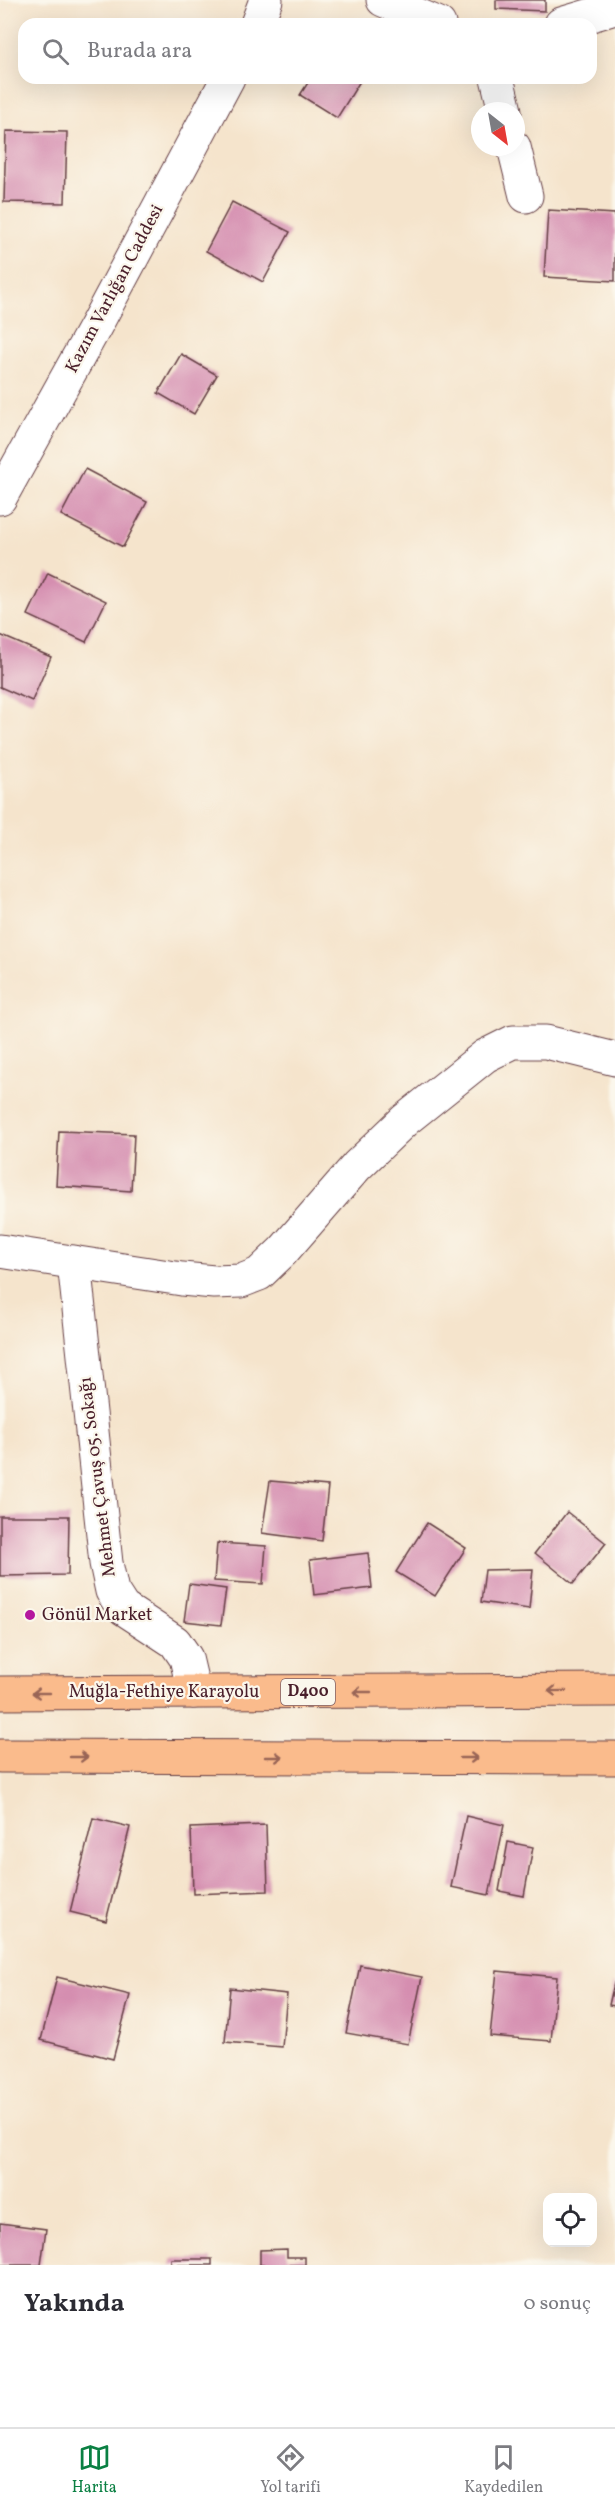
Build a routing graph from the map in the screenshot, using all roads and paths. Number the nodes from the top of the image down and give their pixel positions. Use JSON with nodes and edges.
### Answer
{"nodes":[{"id":1,"x":267,"y":0,"type":"edge"},
{"id":2,"x":383,"y":0,"type":"edge"},
{"id":3,"x":615,"y":8,"type":"edge"},
{"id":4,"x":260,"y":18,"type":"edge"},
{"id":5,"x":425,"y":18,"type":"edge"},
{"id":6,"x":581,"y":18,"type":"edge"},
{"id":7,"x":225,"y":84,"type":"edge"},
{"id":8,"x":498,"y":84,"type":"edge"},
{"id":9,"x":503,"y":102,"type":"edge"},
{"id":10,"x":516,"y":156,"type":"edge"},
{"id":11,"x":526,"y":196,"type":"dead end"},
{"id":12,"x":0,"y":498,"type":"edge"},
{"id":13,"x":615,"y":1059,"type":"edge"},
{"id":14,"x":0,"y":1251,"type":"edge"},
{"id":15,"x":74,"y":1262,"type":"junction"},
{"id":16,"x":615,"y":1690,"type":"edge"},
{"id":17,"x":194,"y":1692,"type":"junction"},
{"id":18,"x":0,"y":1693,"type":"edge"},
{"id":19,"x":0,"y":1756,"type":"edge"},
{"id":20,"x":615,"y":1758,"type":"edge"}],
"edges":[{"from":1,"to":4,"type":"street"},
{"from":2,"to":5,"type":"street"},
{"from":3,"to":6,"type":"street"},
{"from":7,"to":12,"type":"street","name":"Kazım Varlığan Caddesi"},
{"from":8,"to":9,"type":"street"},
{"from":10,"to":11,"type":"street"},
{"from":13,"to":15,"type":"street"},
{"from":14,"to":15,"type":"street"},
{"from":15,"to":17,"type":"street","name":"Mehmet Çavuş 05. Sokağı"},
{"from":16,"to":17,"type":"highway","name":"Muğla-Fethiye Karayolu","number":"D400","one_way":true},
{"from":17,"to":18,"type":"highway","name":"Muğla-Fethiye Karayolu","number":"D400","one_way":true},
{"from":19,"to":20,"type":"highway","one_way":true}]}
